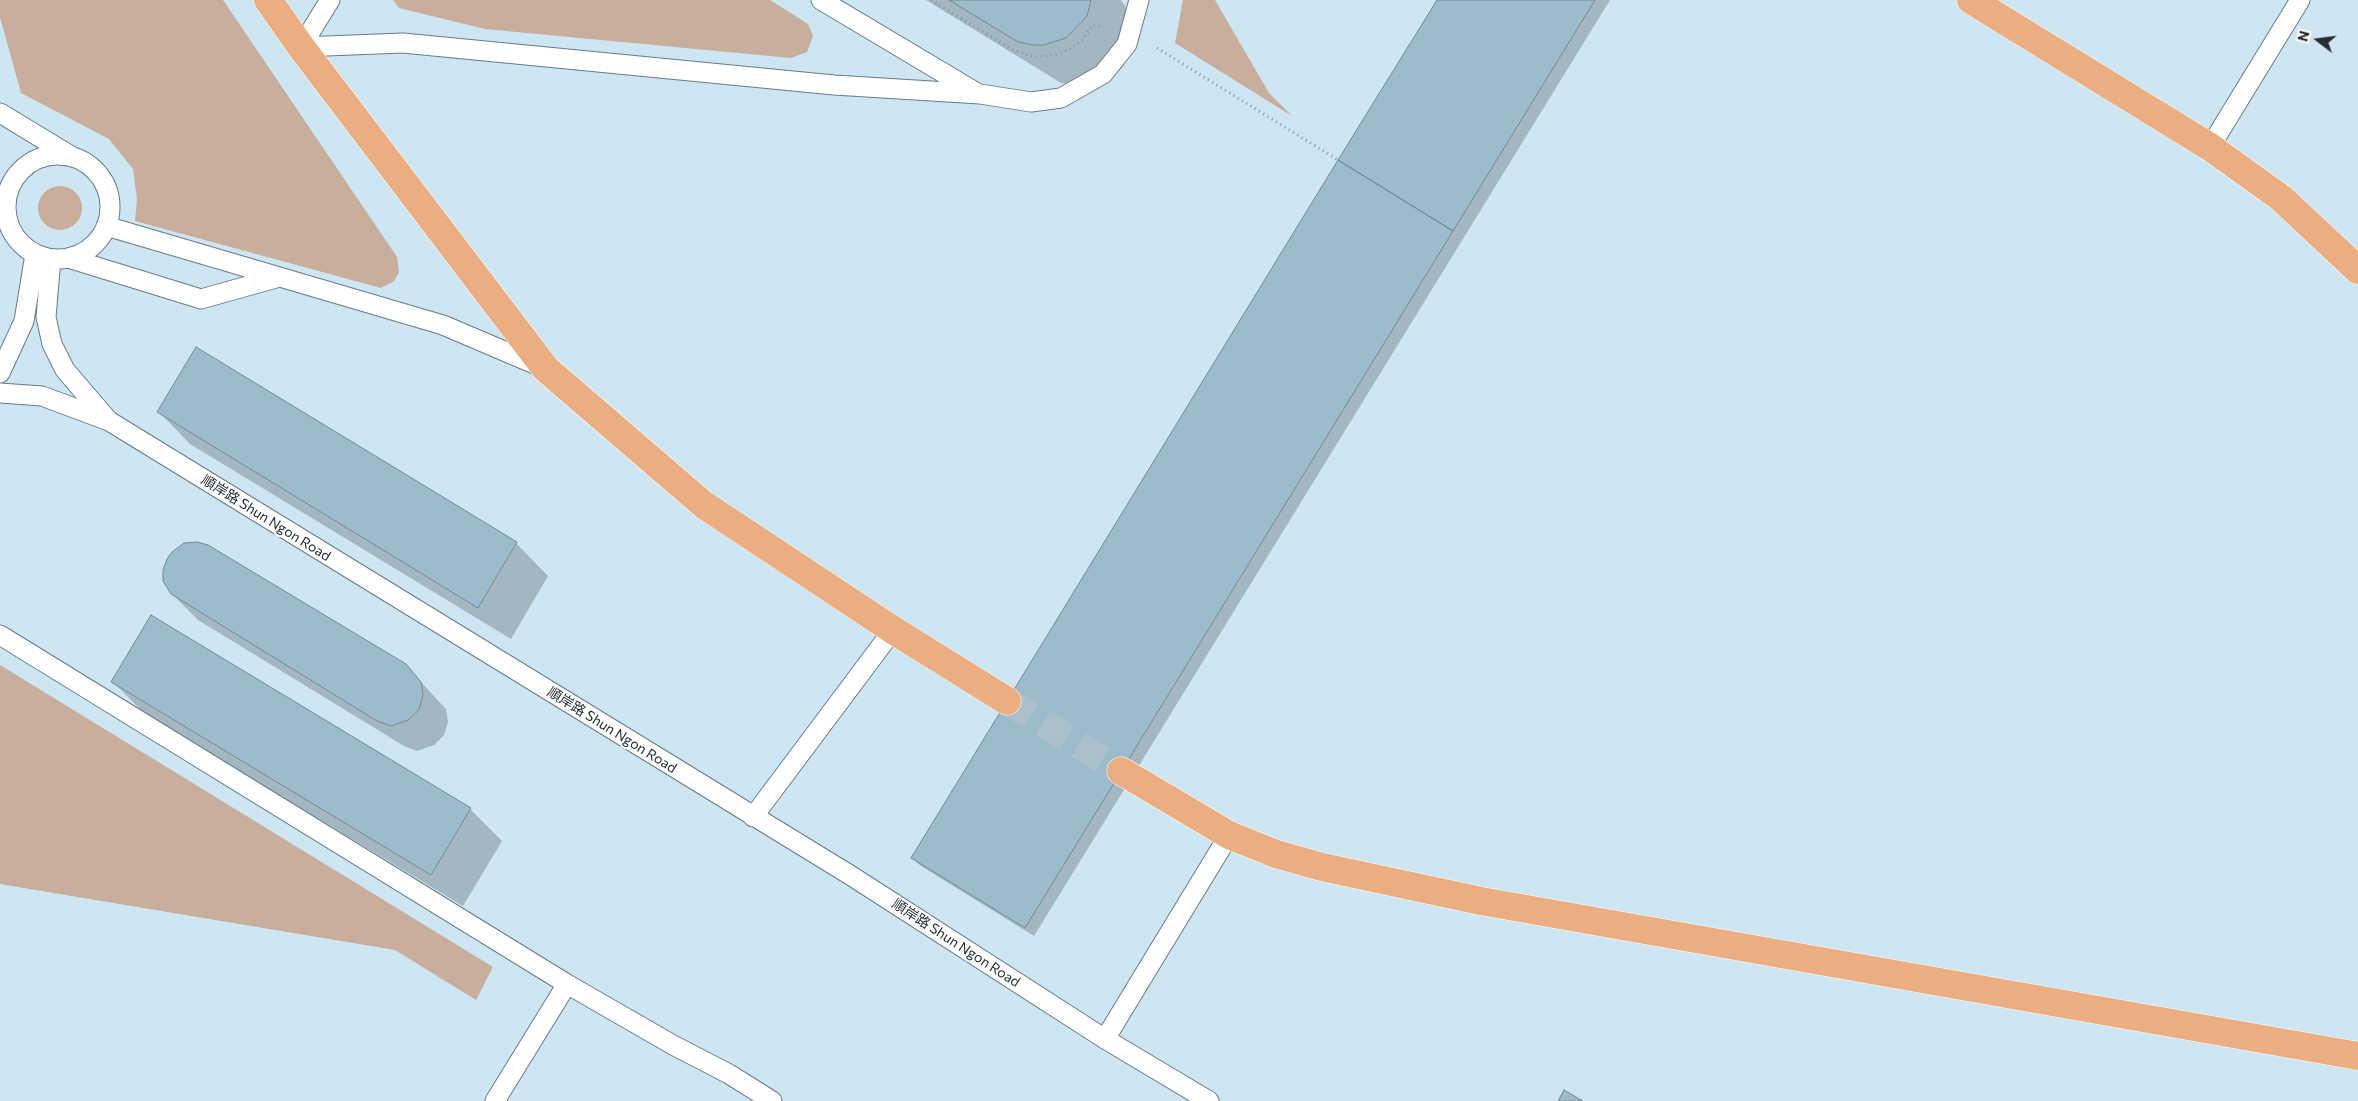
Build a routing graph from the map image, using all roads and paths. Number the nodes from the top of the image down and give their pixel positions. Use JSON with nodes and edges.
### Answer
{"nodes":[{"id":1,"x":268,"y":0,"type":"edge"},
{"id":2,"x":330,"y":0,"type":"edge"},
{"id":3,"x":821,"y":0,"type":"edge"},
{"id":4,"x":1139,"y":0,"type":"edge"},
{"id":5,"x":1971,"y":0,"type":"edge"},
{"id":6,"x":2300,"y":0,"type":"edge"},
{"id":7,"x":301,"y":48,"type":"junction"},
{"id":8,"x":980,"y":94,"type":"junction"},
{"id":9,"x":0,"y":112,"type":"edge"},
{"id":10,"x":2210,"y":146,"type":"junction"},
{"id":11,"x":73,"y":158,"type":"junction"},
{"id":12,"x":3,"y":211,"type":"edge"},
{"id":13,"x":106,"y":226,"type":"junction"},
{"id":14,"x":51,"y":257,"type":"junction"},
{"id":15,"x":2358,"y":270,"type":"edge"},
{"id":16,"x":276,"y":278,"type":"junction"},
{"id":17,"x":546,"y":369,"type":"junction"},
{"id":18,"x":0,"y":373,"type":"edge"},
{"id":19,"x":0,"y":392,"type":"edge"},
{"id":20,"x":109,"y":422,"type":"junction"},
{"id":21,"x":893,"y":630,"type":"junction"},
{"id":22,"x":0,"y":635,"type":"edge"},
{"id":23,"x":1007,"y":701,"type":"tunnel mouth"},
{"id":24,"x":1121,"y":771,"type":"tunnel mouth"},
{"id":25,"x":753,"y":817,"type":"junction"},
{"id":26,"x":1229,"y":835,"type":"junction"},
{"id":27,"x":567,"y":984,"type":"junction"},
{"id":28,"x":1105,"y":1039,"type":"junction"},
{"id":29,"x":2358,"y":1056,"type":"edge"},
{"id":30,"x":495,"y":1101,"type":"edge"},
{"id":31,"x":772,"y":1101,"type":"edge"},
{"id":32,"x":1210,"y":1101,"type":"edge"}],
"edges":[{"from":1,"to":7,"type":"highway"},
{"from":2,"to":7,"type":"lane"},
{"from":3,"to":8,"type":"lane"},
{"from":4,"to":8,"type":"lane"},
{"from":5,"to":10,"type":"highway"},
{"from":6,"to":10,"type":"lane"},
{"from":7,"to":8,"type":"lane"},
{"from":7,"to":17,"type":"highway"},
{"from":9,"to":11,"type":"lane"},
{"from":10,"to":15,"type":"highway"},
{"from":11,"to":12,"type":"lane"},
{"from":11,"to":13,"type":"lane"},
{"from":12,"to":14,"type":"lane"},
{"from":13,"to":14,"type":"lane"},
{"from":13,"to":16,"type":"lane"},
{"from":14,"to":16,"type":"lane"},
{"from":14,"to":18,"type":"lane"},
{"from":14,"to":20,"type":"lane"},
{"from":16,"to":17,"type":"lane"},
{"from":17,"to":21,"type":"highway"},
{"from":19,"to":20,"type":"lane","name":"順岸路 Shun Ngon Road"},
{"from":20,"to":25,"type":"lane","name":"順岸路 Shun Ngon Road"},
{"from":21,"to":23,"type":"highway"},
{"from":21,"to":25,"type":"lane"},
{"from":22,"to":27,"type":"lane"},
{"from":24,"to":26,"type":"highway"},
{"from":25,"to":28,"type":"lane","name":"順岸路 Shun Ngon Road"},
{"from":26,"to":28,"type":"lane"},
{"from":26,"to":29,"type":"highway"},
{"from":27,"to":30,"type":"lane"},
{"from":27,"to":31,"type":"lane"},
{"from":28,"to":32,"type":"lane","name":"順岸路 Shun Ngon Road"}]}
